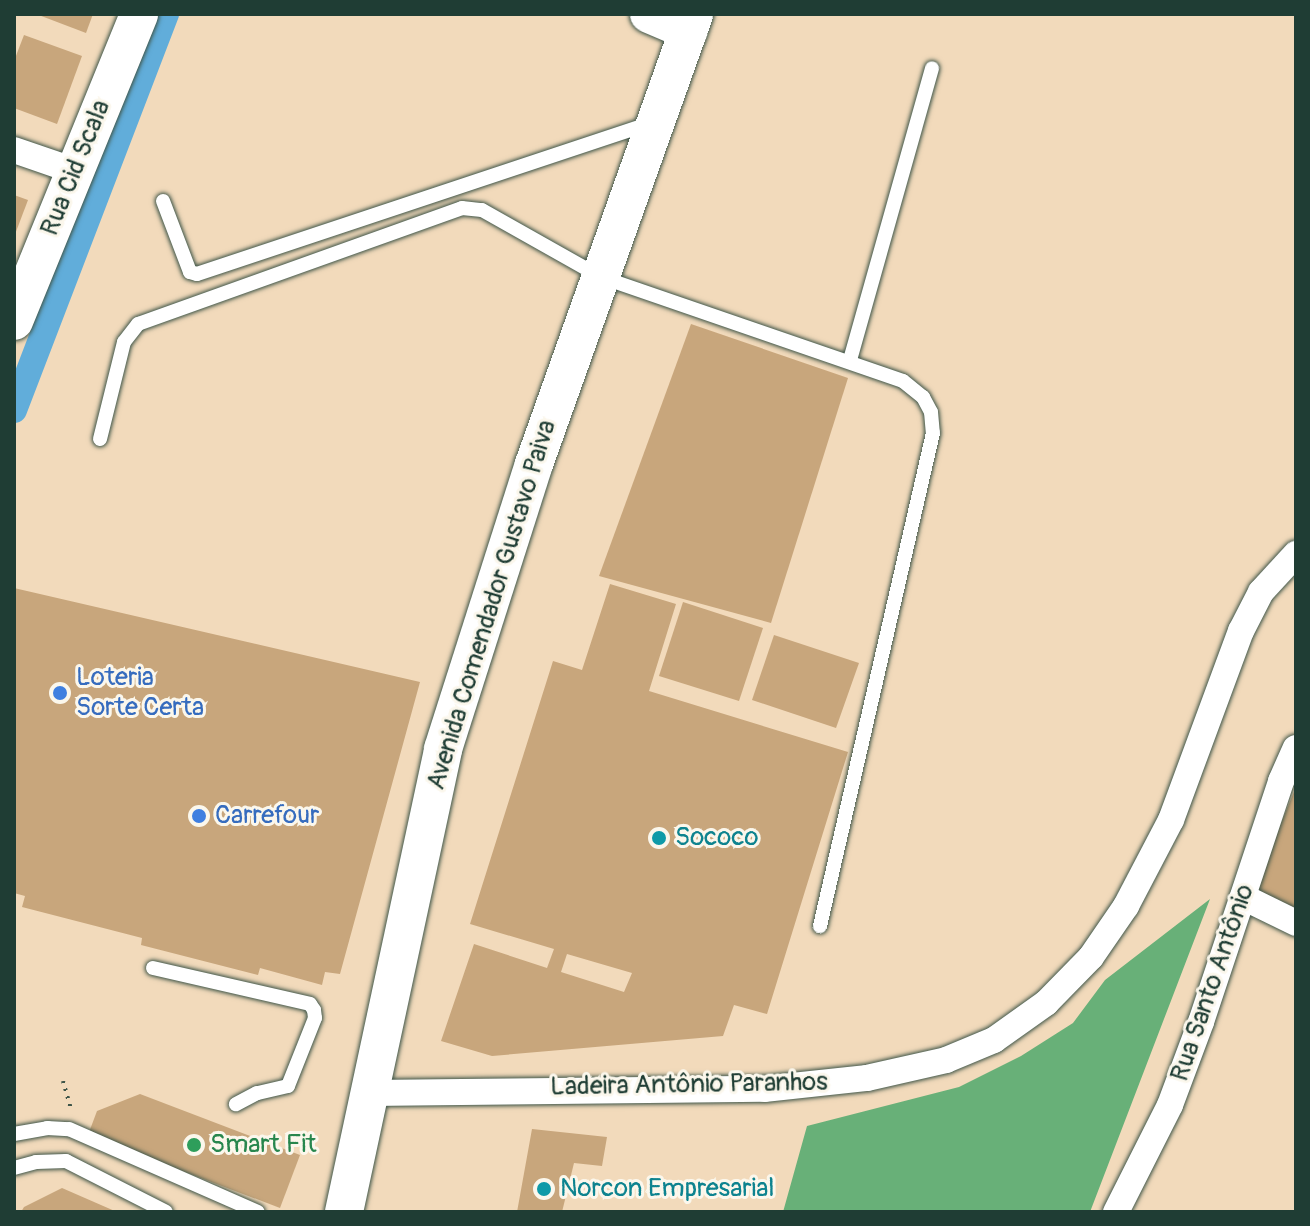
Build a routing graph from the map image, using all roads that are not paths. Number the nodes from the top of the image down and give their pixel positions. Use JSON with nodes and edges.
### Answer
{"nodes":[{"id":1,"x":139,"y":14,"type":"edge"},
{"id":2,"x":649,"y":14,"type":"edge"},
{"id":3,"x":692,"y":22,"type":"edge"},
{"id":4,"x":932,"y":68,"type":"dead end"},
{"id":5,"x":656,"y":122,"type":"junction"},
{"id":6,"x":14,"y":150,"type":"edge"},
{"id":7,"x":75,"y":171,"type":"junction"},
{"id":8,"x":163,"y":201,"type":"dead end"},
{"id":9,"x":601,"y":277,"type":"junction"},
{"id":10,"x":14,"y":321,"type":"edge"},
{"id":11,"x":850,"y":360,"type":"junction"},
{"id":12,"x":100,"y":439,"type":"dead end"},
{"id":13,"x":1296,"y":554,"type":"edge"},
{"id":14,"x":1296,"y":748,"type":"edge"},
{"id":15,"x":1243,"y":897,"type":"junction"},
{"id":16,"x":1296,"y":923,"type":"edge"},
{"id":17,"x":820,"y":926,"type":"dead end"},
{"id":18,"x":153,"y":968,"type":"dead end"},
{"id":19,"x":369,"y":1093,"type":"junction"},
{"id":20,"x":236,"y":1104,"type":"dead end"},
{"id":21,"x":14,"y":1134,"type":"edge"},
{"id":22,"x":14,"y":1168,"type":"edge"},
{"id":23,"x":166,"y":1212,"type":"edge"},
{"id":24,"x":258,"y":1212,"type":"edge"},
{"id":25,"x":344,"y":1212,"type":"edge"},
{"id":26,"x":1116,"y":1212,"type":"edge"}],
"edges":[{"from":1,"to":7,"type":"main road","name":"Rua Cid Scala"},
{"from":2,"to":3,"type":"main road"},
{"from":3,"to":5,"type":"main road","name":"Avenida Comendador Gustavo Paiva"},
{"from":4,"to":11,"type":"lane"},
{"from":5,"to":8,"type":"lane"},
{"from":5,"to":9,"type":"main road","name":"Avenida Comendador Gustavo Paiva"},
{"from":6,"to":7,"type":"street"},
{"from":7,"to":10,"type":"main road","name":"Rua Cid Scala"},
{"from":9,"to":11,"type":"lane"},
{"from":9,"to":12,"type":"lane"},
{"from":9,"to":19,"type":"main road","name":"Avenida Comendador Gustavo Paiva"},
{"from":11,"to":17,"type":"lane"},
{"from":13,"to":19,"type":"street","name":"Ladeira Antônio Paranhos"},
{"from":14,"to":15,"type":"street","name":"Rua Santo Antônio"},
{"from":15,"to":16,"type":"street"},
{"from":15,"to":26,"type":"street","name":"Rua Santo Antônio"},
{"from":18,"to":20,"type":"lane"},
{"from":19,"to":25,"type":"main road","name":"Avenida Comendador Gustavo Paiva"},
{"from":21,"to":24,"type":"lane"},
{"from":22,"to":23,"type":"lane"}]}
